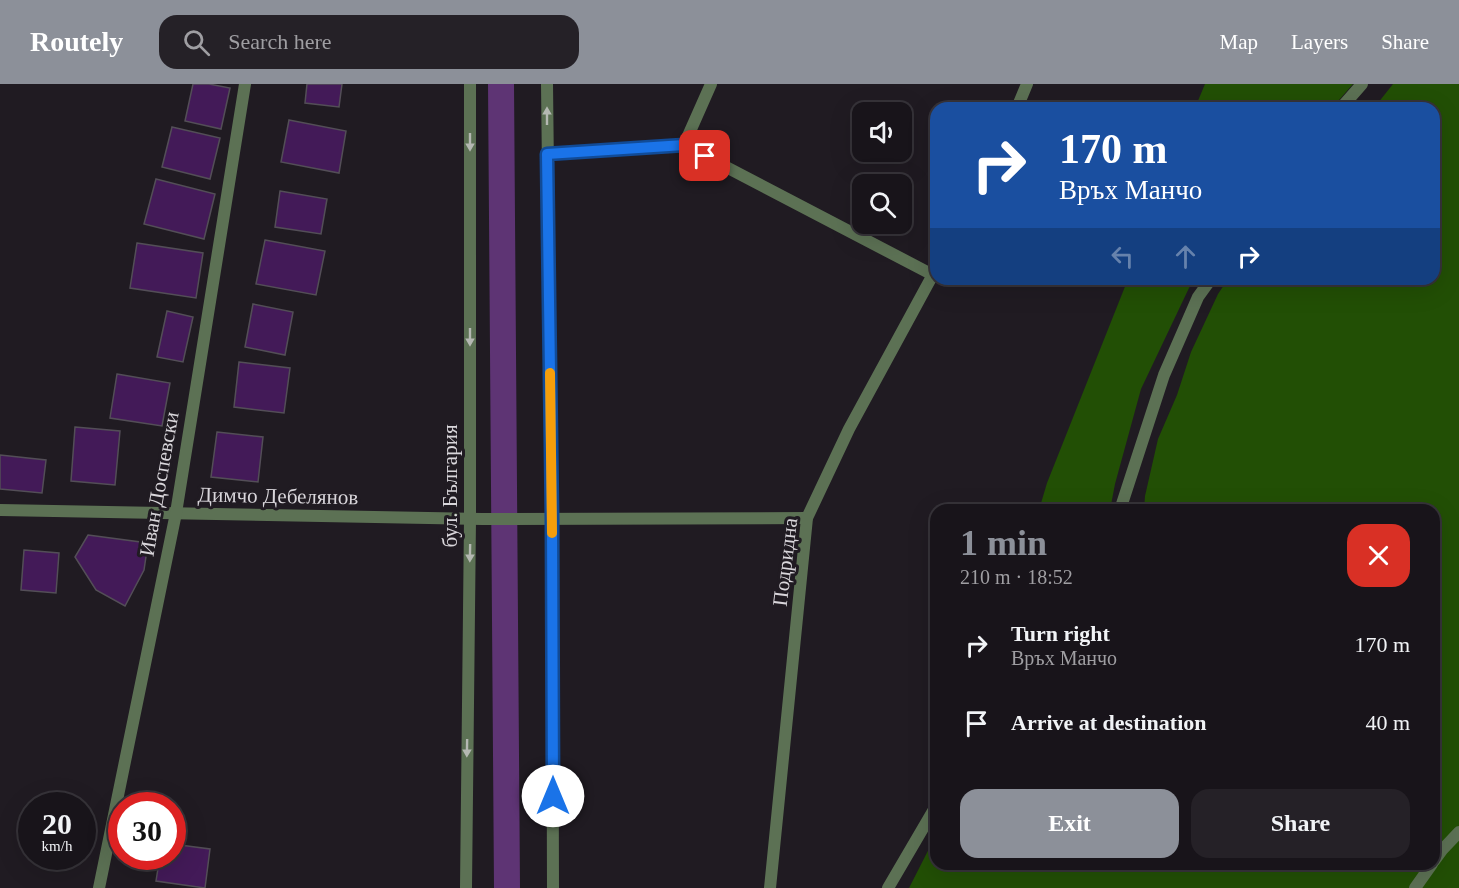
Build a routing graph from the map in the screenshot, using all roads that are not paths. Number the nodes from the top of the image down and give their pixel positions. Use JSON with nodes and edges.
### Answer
{"nodes":[{"id":1,"x":245,"y":84,"type":"edge"},
{"id":2,"x":470,"y":84,"type":"edge"},
{"id":3,"x":547,"y":84,"type":"edge"},
{"id":4,"x":711,"y":84,"type":"edge"},
{"id":5,"x":1027,"y":84,"type":"edge"},
{"id":6,"x":1362,"y":84,"type":"edge"},
{"id":7,"x":1020,"y":102,"type":"edge"},
{"id":8,"x":1346,"y":102,"type":"edge"},
{"id":9,"x":684,"y":145,"type":"junction"},
{"id":10,"x":547,"y":154,"type":"junction"},
{"id":11,"x":930,"y":270,"type":"edge"},
{"id":12,"x":930,"y":279,"type":"edge"},
{"id":13,"x":1207,"y":285,"type":"edge"},
{"id":14,"x":1122,"y":504,"type":"edge"},
{"id":15,"x":0,"y":510,"type":"edge"},
{"id":16,"x":176,"y":513,"type":"junction"},
{"id":17,"x":807,"y":518,"type":"junction"},
{"id":18,"x":476,"y":519,"type":"junction"},
{"id":19,"x":552,"y":519,"type":"junction"},
{"id":20,"x":930,"y":816,"type":"edge"},
{"id":21,"x":1459,"y":832,"type":"edge"},
{"id":22,"x":1440,"y":852,"type":"edge"},
{"id":23,"x":1428,"y":870,"type":"edge"},
{"id":24,"x":99,"y":888,"type":"edge"},
{"id":25,"x":466,"y":888,"type":"edge"},
{"id":26,"x":553,"y":888,"type":"edge"},
{"id":27,"x":770,"y":888,"type":"edge"},
{"id":28,"x":888,"y":888,"type":"edge"},
{"id":29,"x":1415,"y":888,"type":"edge"}],
"edges":[{"from":1,"to":16,"type":"street","name":"Иван Доспевски"},
{"from":2,"to":18,"type":"street","name":"бул. България","one_way":true},
{"from":10,"to":3,"type":"street","one_way":true},
{"from":4,"to":9,"type":"street"},
{"from":5,"to":7,"type":"street"},
{"from":6,"to":8,"type":"street"},
{"from":9,"to":10,"type":"street"},
{"from":9,"to":11,"type":"street"},
{"from":10,"to":19,"type":"street"},
{"from":12,"to":17,"type":"street","name":"Подридна"},
{"from":13,"to":14,"type":"street"},
{"from":15,"to":16,"type":"street","name":"Димчо Дебелянов"},
{"from":16,"to":18,"type":"street","name":"Димчо Дебелянов"},
{"from":16,"to":24,"type":"street","name":"Иван Доспевски"},
{"from":17,"to":19,"type":"street"},
{"from":17,"to":27,"type":"street","name":"Подридна"},
{"from":18,"to":19,"type":"street","name":"Димчо Дебелянов"},
{"from":18,"to":25,"type":"street","name":"бул. България","one_way":true},
{"from":19,"to":26,"type":"street"},
{"from":20,"to":28,"type":"street"},
{"from":21,"to":22,"type":"street"},
{"from":23,"to":29,"type":"street"}]}
